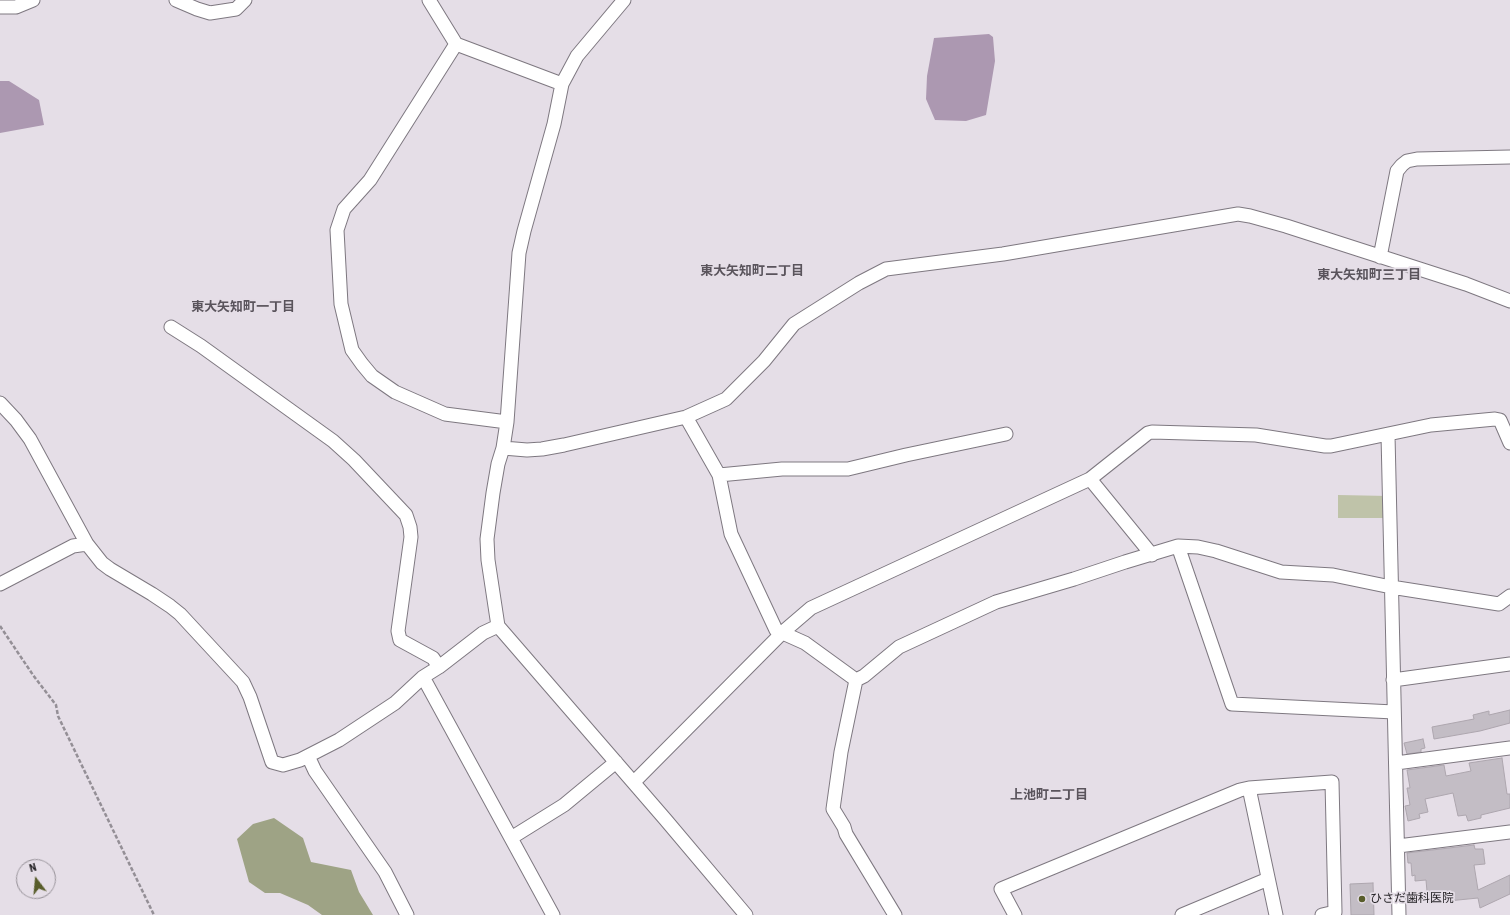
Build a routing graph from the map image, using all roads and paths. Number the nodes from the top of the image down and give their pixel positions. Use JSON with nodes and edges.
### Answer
{"nodes":[{"id":1,"x":33,"y":0,"type":"edge"},
{"id":2,"x":176,"y":0,"type":"edge"},
{"id":3,"x":245,"y":0,"type":"edge"},
{"id":4,"x":429,"y":0,"type":"edge"},
{"id":5,"x":624,"y":0,"type":"edge"},
{"id":6,"x":0,"y":7,"type":"edge"},
{"id":7,"x":456,"y":44,"type":"junction"},
{"id":8,"x":562,"y":84,"type":"junction"},
{"id":9,"x":1510,"y":156,"type":"edge"},
{"id":10,"x":1380,"y":257,"type":"junction"},
{"id":11,"x":1510,"y":301,"type":"edge"},
{"id":12,"x":171,"y":327,"type":"dead end"},
{"id":13,"x":0,"y":404,"type":"edge"},
{"id":14,"x":686,"y":417,"type":"junction"},
{"id":15,"x":507,"y":422,"type":"junction"},
{"id":16,"x":1006,"y":434,"type":"dead end"},
{"id":17,"x":1388,"y":435,"type":"junction"},
{"id":18,"x":1510,"y":442,"type":"edge"},
{"id":19,"x":503,"y":448,"type":"junction"},
{"id":20,"x":719,"y":475,"type":"junction"},
{"id":21,"x":1090,"y":479,"type":"junction"},
{"id":22,"x":87,"y":544,"type":"junction"},
{"id":23,"x":1178,"y":546,"type":"junction"},
{"id":24,"x":1152,"y":554,"type":"junction"},
{"id":25,"x":0,"y":584,"type":"edge"},
{"id":26,"x":1391,"y":587,"type":"junction"},
{"id":27,"x":1510,"y":596,"type":"edge"},
{"id":28,"x":0,"y":626,"type":"edge"},
{"id":29,"x":498,"y":626,"type":"junction"},
{"id":30,"x":783,"y":632,"type":"junction"},
{"id":31,"x":1510,"y":664,"type":"edge"},
{"id":32,"x":439,"y":667,"type":"junction"},
{"id":33,"x":423,"y":677,"type":"junction"},
{"id":34,"x":856,"y":680,"type":"junction"},
{"id":35,"x":1393,"y":680,"type":"junction"},
{"id":36,"x":1394,"y":712,"type":"junction"},
{"id":37,"x":1510,"y":748,"type":"edge"},
{"id":38,"x":308,"y":756,"type":"junction"},
{"id":39,"x":616,"y":762,"type":"junction"},
{"id":40,"x":1396,"y":762,"type":"junction"},
{"id":41,"x":634,"y":782,"type":"junction"},
{"id":42,"x":1249,"y":788,"type":"junction"},
{"id":43,"x":1510,"y":832,"type":"edge"},
{"id":44,"x":511,"y":838,"type":"junction"},
{"id":45,"x":1398,"y":846,"type":"junction"},
{"id":46,"x":1268,"y":879,"type":"junction"},
{"id":47,"x":154,"y":915,"type":"edge"},
{"id":48,"x":408,"y":915,"type":"edge"},
{"id":49,"x":553,"y":915,"type":"edge"},
{"id":50,"x":746,"y":915,"type":"edge"},
{"id":51,"x":895,"y":915,"type":"edge"},
{"id":52,"x":1016,"y":915,"type":"edge"},
{"id":53,"x":1182,"y":915,"type":"edge"},
{"id":54,"x":1276,"y":915,"type":"edge"},
{"id":55,"x":1322,"y":915,"type":"edge"},
{"id":56,"x":1399,"y":915,"type":"edge"}],
"edges":[{"from":1,"to":6,"type":"street"},
{"from":2,"to":3,"type":"street"},
{"from":4,"to":7,"type":"street"},
{"from":5,"to":8,"type":"street"},
{"from":7,"to":8,"type":"street"},
{"from":7,"to":15,"type":"street"},
{"from":8,"to":15,"type":"street"},
{"from":9,"to":10,"type":"street"},
{"from":10,"to":11,"type":"street"},
{"from":10,"to":14,"type":"street"},
{"from":12,"to":32,"type":"street"},
{"from":13,"to":22,"type":"street"},
{"from":14,"to":19,"type":"street"},
{"from":14,"to":20,"type":"street"},
{"from":15,"to":19,"type":"street"},
{"from":16,"to":20,"type":"street"},
{"from":17,"to":18,"type":"street"},
{"from":17,"to":21,"type":"street"},
{"from":17,"to":26,"type":"street"},
{"from":19,"to":29,"type":"street"},
{"from":20,"to":30,"type":"street"},
{"from":21,"to":24,"type":"street"},
{"from":21,"to":30,"type":"street"},
{"from":22,"to":25,"type":"street"},
{"from":22,"to":38,"type":"street"},
{"from":23,"to":24,"type":"street"},
{"from":23,"to":26,"type":"street"},
{"from":23,"to":36,"type":"street"},
{"from":24,"to":34,"type":"street"},
{"from":26,"to":27,"type":"street"},
{"from":26,"to":35,"type":"street"},
{"from":28,"to":47,"type":"path"},
{"from":29,"to":32,"type":"street"},
{"from":29,"to":39,"type":"street"},
{"from":30,"to":34,"type":"street"},
{"from":30,"to":41,"type":"street"},
{"from":31,"to":35,"type":"street"},
{"from":32,"to":33,"type":"street"},
{"from":33,"to":38,"type":"street"},
{"from":33,"to":44,"type":"street"},
{"from":34,"to":51,"type":"street"},
{"from":35,"to":36,"type":"street"},
{"from":36,"to":40,"type":"street"},
{"from":37,"to":40,"type":"street"},
{"from":38,"to":48,"type":"street"},
{"from":39,"to":41,"type":"street"},
{"from":39,"to":44,"type":"street"},
{"from":40,"to":45,"type":"street"},
{"from":41,"to":50,"type":"street"},
{"from":42,"to":46,"type":"street"},
{"from":42,"to":52,"type":"street"},
{"from":42,"to":55,"type":"street"},
{"from":43,"to":45,"type":"street"},
{"from":44,"to":49,"type":"street"},
{"from":45,"to":56,"type":"street"},
{"from":46,"to":53,"type":"street"},
{"from":46,"to":54,"type":"street"}]}
